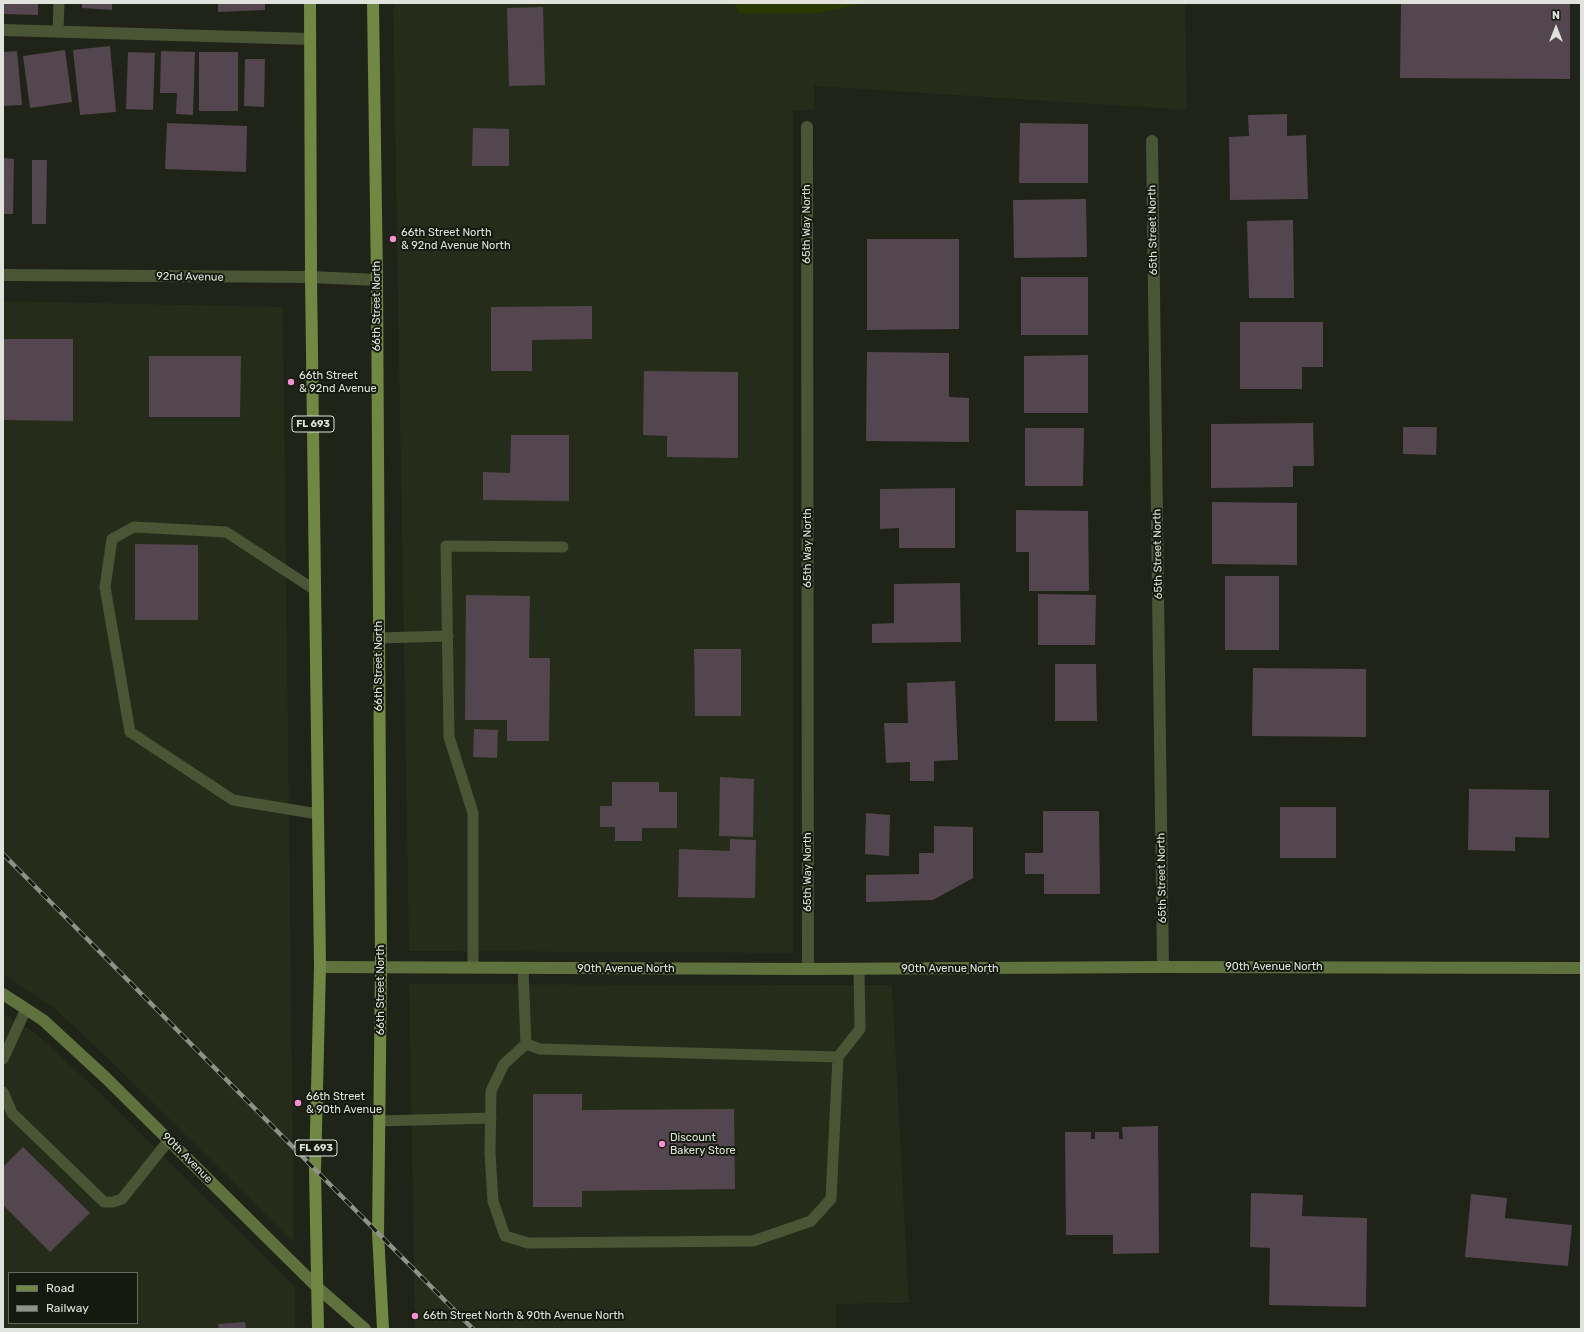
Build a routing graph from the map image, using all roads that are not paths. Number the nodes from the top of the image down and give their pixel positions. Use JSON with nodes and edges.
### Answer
{"nodes":[{"id":1,"x":58,"y":3,"type":"edge"},
{"id":2,"x":310,"y":3,"type":"edge"},
{"id":3,"x":373,"y":3,"type":"edge"},
{"id":4,"x":3,"y":30,"type":"edge"},
{"id":5,"x":58,"y":31,"type":"junction"},
{"id":6,"x":310,"y":39,"type":"junction"},
{"id":7,"x":807,"y":127,"type":"dead end"},
{"id":8,"x":1152,"y":141,"type":"dead end"},
{"id":9,"x":3,"y":275,"type":"edge"},
{"id":10,"x":311,"y":277,"type":"junction"},
{"id":11,"x":377,"y":280,"type":"junction"},
{"id":12,"x":563,"y":548,"type":"dead end"},
{"id":13,"x":315,"y":590,"type":"junction"},
{"id":14,"x":448,"y":636,"type":"junction"},
{"id":15,"x":379,"y":638,"type":"junction"},
{"id":16,"x":318,"y":814,"type":"junction"},
{"id":17,"x":320,"y":967,"type":"junction"},
{"id":18,"x":1163,"y":967,"type":"junction"},
{"id":19,"x":381,"y":968,"type":"junction"},
{"id":20,"x":473,"y":968,"type":"junction"},
{"id":21,"x":523,"y":968,"type":"junction"},
{"id":22,"x":1581,"y":968,"type":"edge"},
{"id":23,"x":808,"y":969,"type":"junction"},
{"id":24,"x":859,"y":969,"type":"junction"},
{"id":25,"x":3,"y":994,"type":"edge"},
{"id":26,"x":26,"y":1008,"type":"junction"},
{"id":27,"x":526,"y":1044,"type":"junction"},
{"id":28,"x":838,"y":1057,"type":"junction"},
{"id":29,"x":3,"y":1059,"type":"edge"},
{"id":30,"x":3,"y":1092,"type":"edge"},
{"id":31,"x":491,"y":1118,"type":"junction"},
{"id":32,"x":380,"y":1121,"type":"junction"},
{"id":33,"x":169,"y":1140,"type":"junction"},
{"id":34,"x":318,"y":1288,"type":"junction"},
{"id":35,"x":318,"y":1329,"type":"edge"},
{"id":36,"x":365,"y":1329,"type":"edge"},
{"id":37,"x":382,"y":1329,"type":"edge"}],
"edges":[{"from":1,"to":5,"type":"lane"},
{"from":2,"to":6,"type":"main road","number":"FL 693"},
{"from":3,"to":11,"type":"main road","name":"66th Street North"},
{"from":4,"to":5,"type":"street"},
{"from":5,"to":6,"type":"street"},
{"from":6,"to":10,"type":"main road","number":"FL 693"},
{"from":7,"to":23,"type":"street","name":"65th Way North"},
{"from":8,"to":18,"type":"street","name":"65th Street North"},
{"from":9,"to":10,"type":"street","name":"92nd Avenue"},
{"from":10,"to":11,"type":"street","name":"92nd Avenue"},
{"from":10,"to":13,"type":"main road","number":"FL 693"},
{"from":11,"to":15,"type":"main road","name":"66th Street North"},
{"from":12,"to":14,"type":"lane"},
{"from":13,"to":16,"type":"main road","number":"FL 693"},
{"from":13,"to":16,"type":"lane"},
{"from":14,"to":15,"type":"lane"},
{"from":14,"to":20,"type":"lane"},
{"from":15,"to":19,"type":"main road","name":"66th Street North"},
{"from":16,"to":17,"type":"main road","number":"FL 693"},
{"from":17,"to":19,"type":"street","name":"90th Avenue North"},
{"from":17,"to":34,"type":"main road","number":"FL 693"},
{"from":18,"to":22,"type":"street","name":"90th Avenue North"},
{"from":18,"to":24,"type":"street","name":"90th Avenue North"},
{"from":19,"to":20,"type":"street","name":"90th Avenue North"},
{"from":19,"to":32,"type":"main road","name":"66th Street North"},
{"from":20,"to":21,"type":"street","name":"90th Avenue North"},
{"from":21,"to":23,"type":"street","name":"90th Avenue North"},
{"from":21,"to":27,"type":"lane"},
{"from":23,"to":24,"type":"street","name":"90th Avenue North"},
{"from":24,"to":28,"type":"lane"},
{"from":25,"to":26,"type":"street","name":"90th Avenue"},
{"from":26,"to":29,"type":"lane"},
{"from":26,"to":33,"type":"street","name":"90th Avenue"},
{"from":27,"to":28,"type":"lane"},
{"from":27,"to":31,"type":"lane"},
{"from":28,"to":31,"type":"lane"},
{"from":30,"to":33,"type":"lane"},
{"from":31,"to":32,"type":"lane"},
{"from":32,"to":37,"type":"main road","name":"66th Street North"},
{"from":33,"to":34,"type":"street","name":"90th Avenue"},
{"from":34,"to":35,"type":"main road","number":"FL 693"},
{"from":34,"to":36,"type":"street","name":"90th Avenue"}]}
